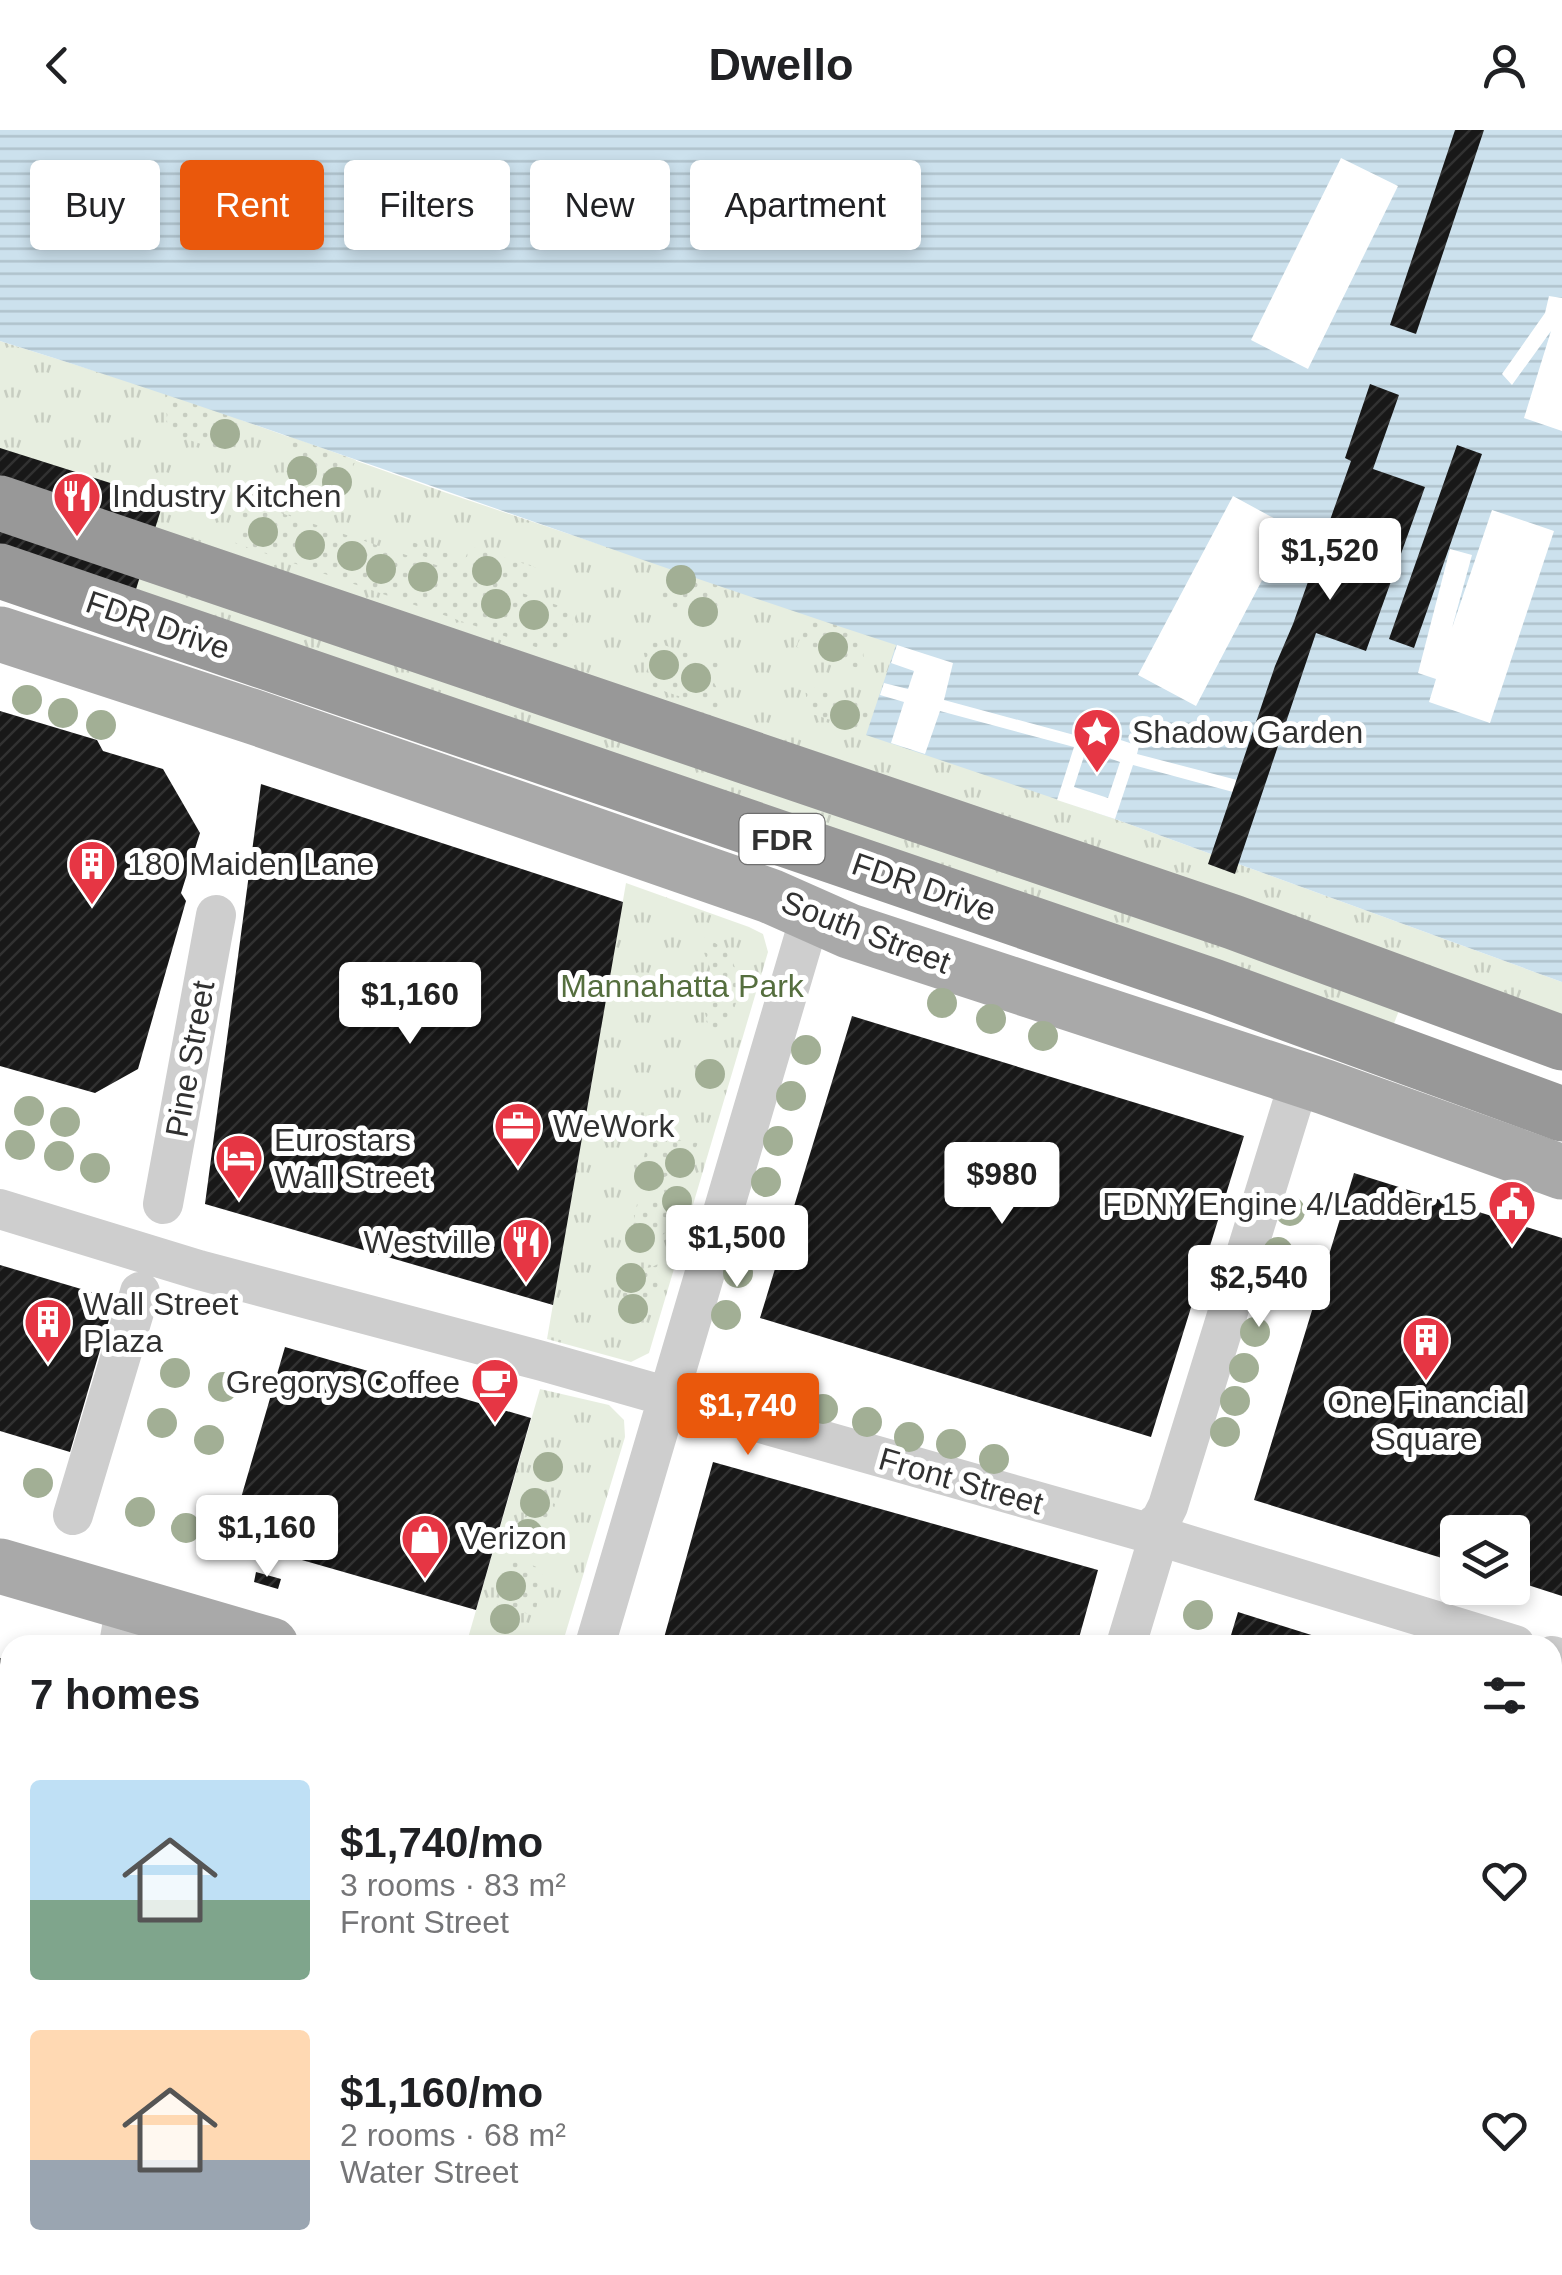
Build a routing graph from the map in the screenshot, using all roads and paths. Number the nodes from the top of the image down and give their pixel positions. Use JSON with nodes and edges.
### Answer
{"nodes":[{"id":1,"x":0,"y":502,"type":"edge"},
{"id":2,"x":0,"y":572,"type":"edge"},
{"id":3,"x":0,"y":634,"type":"edge"},
{"id":4,"x":811,"y":914,"type":"junction"},
{"id":5,"x":216,"y":915,"type":"dead end"},
{"id":6,"x":1562,"y":1043,"type":"edge"},
{"id":7,"x":1300,"y":1079,"type":"junction"},
{"id":8,"x":1562,"y":1114,"type":"edge"},
{"id":9,"x":1562,"y":1172,"type":"edge"},
{"id":10,"x":163,"y":1204,"type":"dead end"},
{"id":11,"x":0,"y":1209,"type":"edge"},
{"id":12,"x":140,"y":1292,"type":"dead end"},
{"id":13,"x":668,"y":1398,"type":"junction"},
{"id":14,"x":73,"y":1515,"type":"dead end"},
{"id":15,"x":1152,"y":1534,"type":"junction"},
{"id":16,"x":0,"y":1566,"type":"edge"},
{"id":17,"x":123,"y":1624,"type":"edge"},
{"id":18,"x":201,"y":1635,"type":"edge"},
{"id":19,"x":598,"y":1635,"type":"edge"},
{"id":20,"x":1128,"y":1635,"type":"edge"},
{"id":21,"x":1482,"y":1635,"type":"edge"}],
"edges":[{"from":1,"to":6,"type":"highway","name":"FDR Drive","number":"FDR"},
{"from":2,"to":8,"type":"highway","name":"FDR Drive","number":"FDR"},
{"from":3,"to":4,"type":"main road","name":"South Street"},
{"from":4,"to":7,"type":"main road","name":"South Street"},
{"from":4,"to":13,"type":"street"},
{"from":5,"to":10,"type":"street","name":"Pine Street"},
{"from":7,"to":9,"type":"main road","name":"South Street"},
{"from":7,"to":15,"type":"street"},
{"from":11,"to":13,"type":"street","name":"Front Street"},
{"from":12,"to":14,"type":"street"},
{"from":13,"to":15,"type":"street","name":"Front Street"},
{"from":13,"to":19,"type":"street"},
{"from":15,"to":20,"type":"street"},
{"from":15,"to":21,"type":"street","name":"Front Street"},
{"from":16,"to":17,"type":"main road"},
{"from":17,"to":18,"type":"main road"}]}
